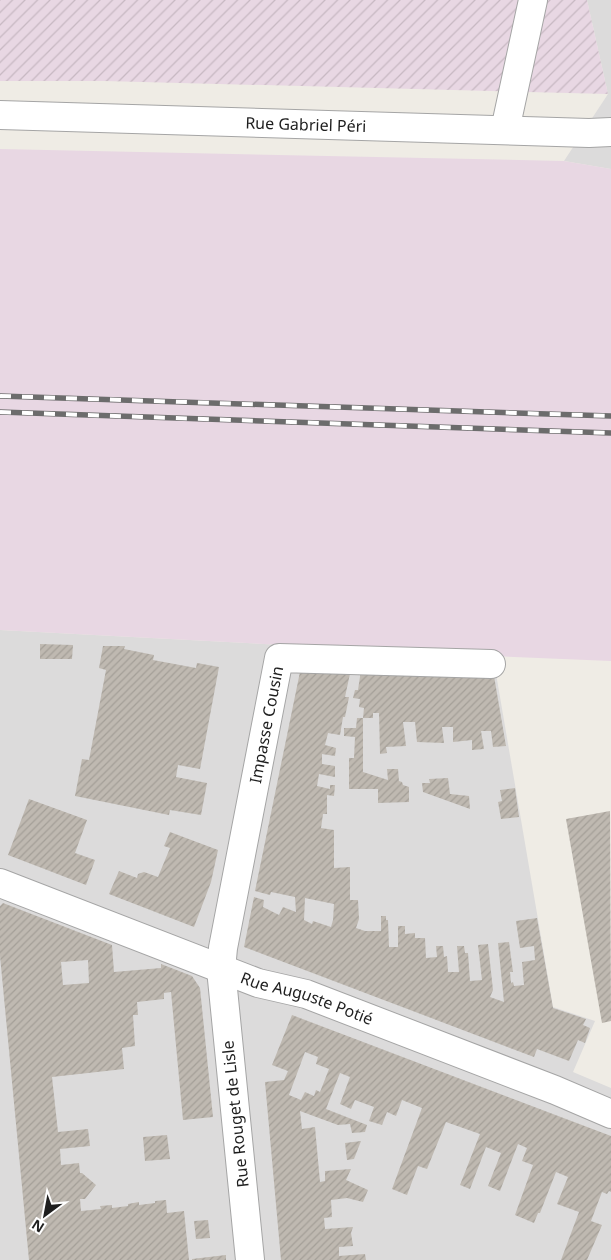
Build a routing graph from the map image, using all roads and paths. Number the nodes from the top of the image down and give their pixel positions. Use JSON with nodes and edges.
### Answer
{"nodes":[{"id":1,"x":533,"y":0,"type":"edge"},
{"id":2,"x":0,"y":115,"type":"edge"},
{"id":3,"x":505,"y":130,"type":"junction"},
{"id":4,"x":611,"y":132,"type":"edge"},
{"id":5,"x":491,"y":664,"type":"dead end"},
{"id":6,"x":0,"y":883,"type":"edge"},
{"id":7,"x":221,"y":969,"type":"junction"},
{"id":8,"x":611,"y":1114,"type":"edge"},
{"id":9,"x":250,"y":1260,"type":"edge"}],
"edges":[{"from":1,"to":3,"type":"street"},
{"from":2,"to":3,"type":"street","name":"Rue Gabriel Péri"},
{"from":3,"to":4,"type":"street","name":"Rue Gabriel Péri"},
{"from":5,"to":7,"type":"street","name":"Impasse Cousin"},
{"from":6,"to":7,"type":"street","name":"Rue Auguste Potié"},
{"from":7,"to":8,"type":"street","name":"Rue Auguste Potié"},
{"from":7,"to":9,"type":"street","name":"Rue Rouget de Lisle"}]}
